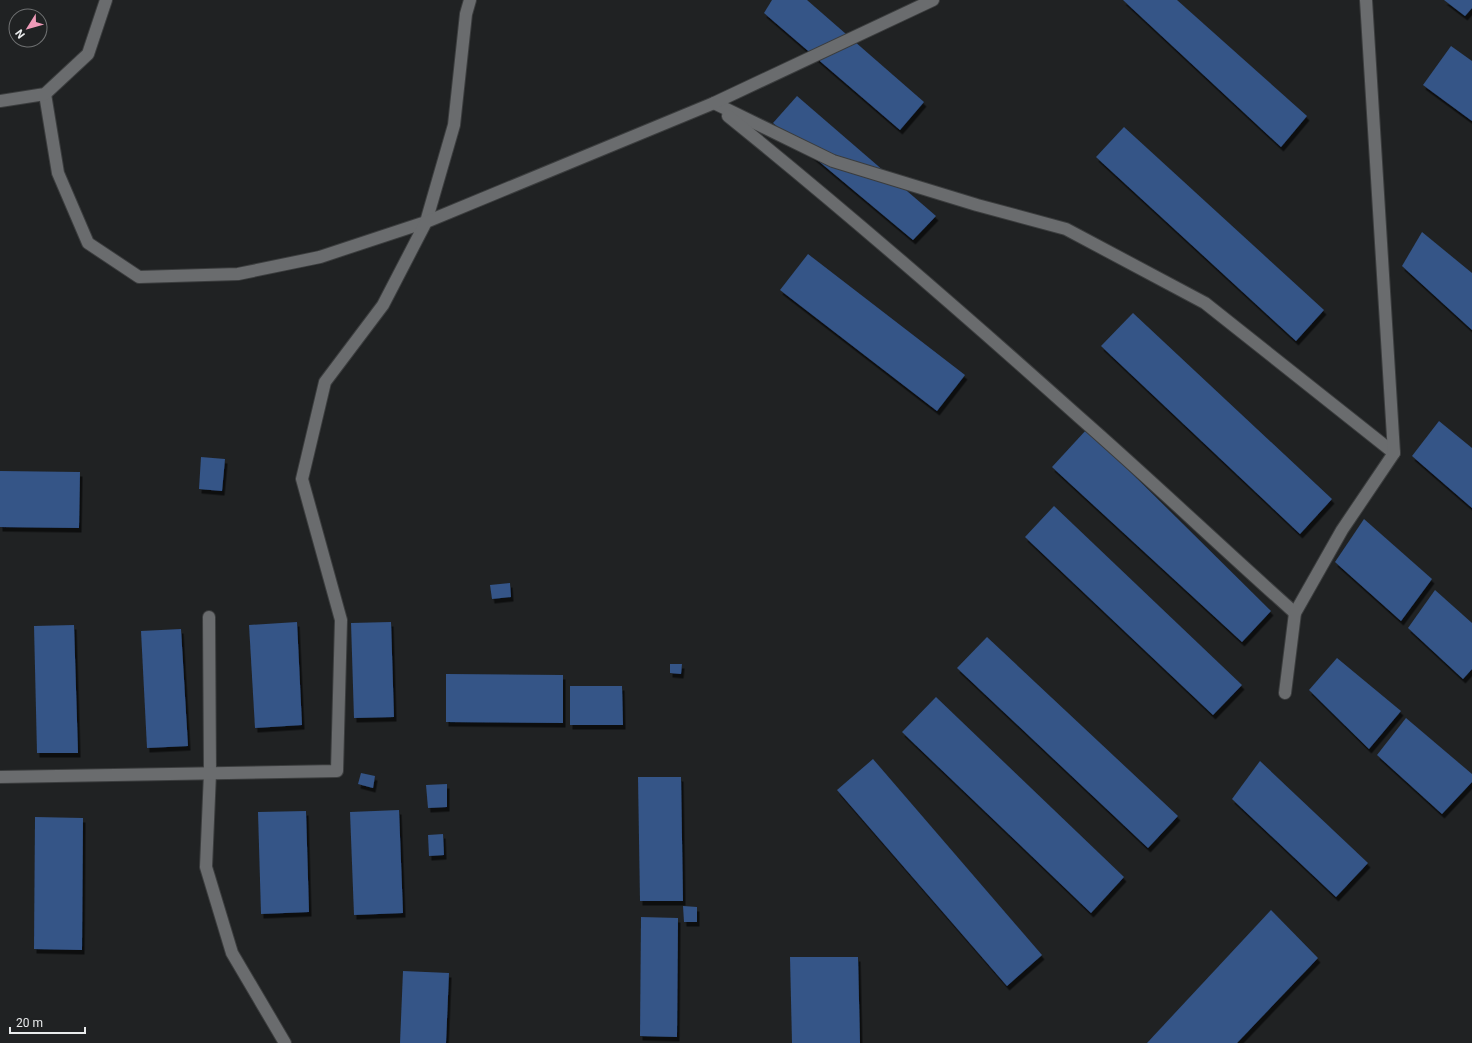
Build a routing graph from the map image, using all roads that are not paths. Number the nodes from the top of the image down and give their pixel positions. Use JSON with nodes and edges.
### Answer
{"nodes":[{"id":1,"x":106,"y":0,"type":"edge"},
{"id":2,"x":470,"y":0,"type":"edge"},
{"id":3,"x":933,"y":0,"type":"edge"},
{"id":4,"x":1366,"y":0,"type":"edge"},
{"id":5,"x":45,"y":94,"type":"junction"},
{"id":6,"x":0,"y":101,"type":"edge"},
{"id":7,"x":714,"y":103,"type":"junction"},
{"id":8,"x":426,"y":222,"type":"junction"},
{"id":9,"x":1394,"y":453,"type":"junction"},
{"id":10,"x":1295,"y":613,"type":"junction"},
{"id":11,"x":209,"y":617,"type":"dead end"},
{"id":12,"x":1285,"y":693,"type":"dead end"},
{"id":13,"x":210,"y":773,"type":"junction"},
{"id":14,"x":0,"y":777,"type":"edge"},
{"id":15,"x":285,"y":1043,"type":"edge"}],
"edges":[{"from":1,"to":5,"type":"street"},
{"from":2,"to":8,"type":"street"},
{"from":3,"to":7,"type":"street"},
{"from":4,"to":9,"type":"street"},
{"from":5,"to":6,"type":"street"},
{"from":5,"to":8,"type":"street"},
{"from":7,"to":8,"type":"street"},
{"from":7,"to":9,"type":"street"},
{"from":7,"to":10,"type":"street"},
{"from":8,"to":13,"type":"street"},
{"from":9,"to":10,"type":"street"},
{"from":10,"to":12,"type":"street"},
{"from":11,"to":13,"type":"street"},
{"from":13,"to":14,"type":"street"},
{"from":13,"to":15,"type":"street"}]}
